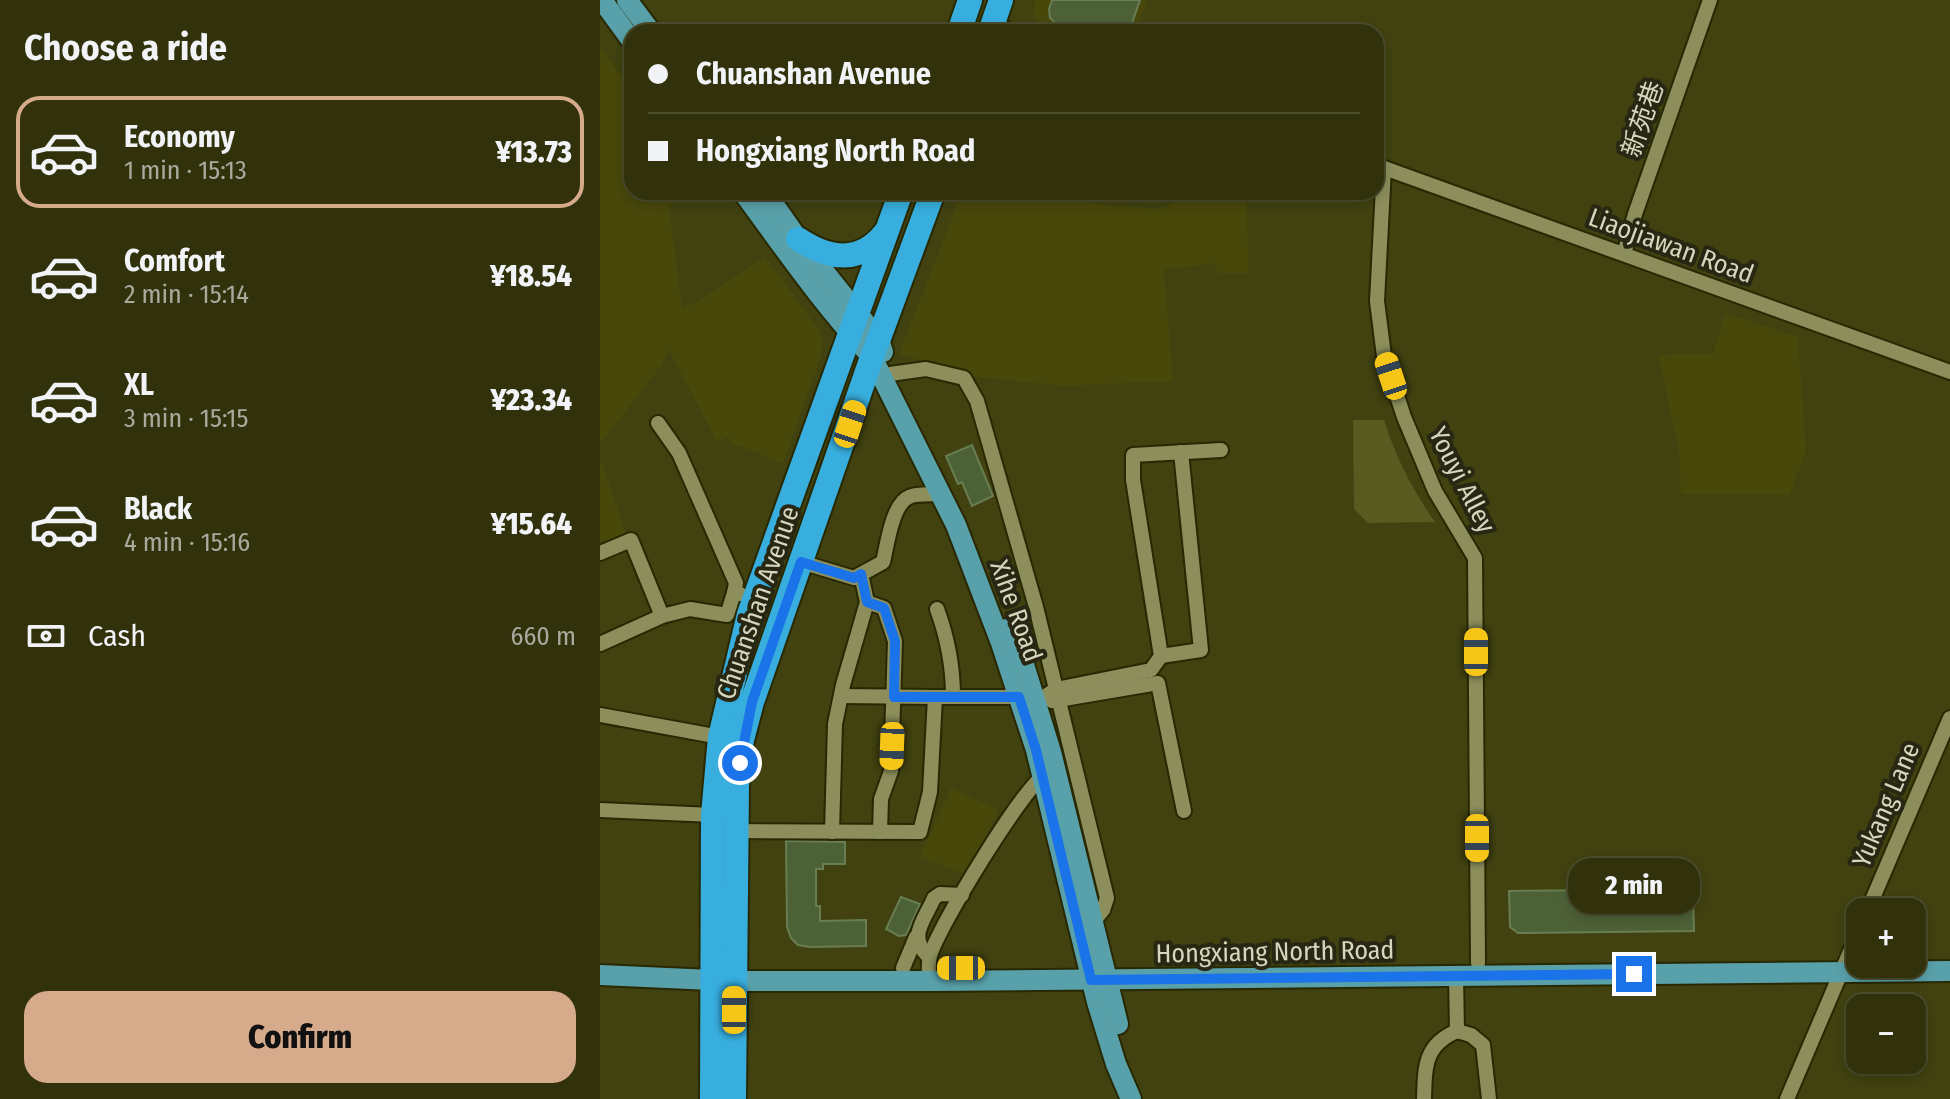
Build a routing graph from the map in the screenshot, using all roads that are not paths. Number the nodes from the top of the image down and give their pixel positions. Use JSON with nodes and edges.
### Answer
{"nodes":[{"id":1,"x":602,"y":0,"type":"edge"},
{"id":2,"x":627,"y":0,"type":"edge"},
{"id":3,"x":970,"y":0,"type":"edge"},
{"id":4,"x":1001,"y":0,"type":"edge"},
{"id":5,"x":1710,"y":0,"type":"edge"},
{"id":6,"x":645,"y":24,"type":"edge"},
{"id":7,"x":962,"y":24,"type":"edge"},
{"id":8,"x":999,"y":24,"type":"edge"},
{"id":9,"x":624,"y":30,"type":"edge"},
{"id":10,"x":1384,"y":167,"type":"edge"},
{"id":11,"x":750,"y":200,"type":"edge"},
{"id":12,"x":769,"y":200,"type":"edge"},
{"id":13,"x":898,"y":200,"type":"edge"},
{"id":14,"x":930,"y":200,"type":"edge"},
{"id":15,"x":1379,"y":200,"type":"edge"},
{"id":16,"x":889,"y":228,"type":"junction"},
{"id":17,"x":795,"y":250,"type":"junction"},
{"id":18,"x":1624,"y":254,"type":"junction"},
{"id":19,"x":854,"y":323,"type":"junction"},
{"id":20,"x":876,"y":348,"type":"junction"},
{"id":21,"x":1950,"y":372,"type":"edge"},
{"id":22,"x":890,"y":374,"type":"junction"},
{"id":23,"x":827,"y":402,"type":"junction"},
{"id":24,"x":658,"y":423,"type":"dead end"},
{"id":25,"x":1221,"y":450,"type":"dead end"},
{"id":26,"x":1181,"y":452,"type":"junction"},
{"id":27,"x":941,"y":494,"type":"junction"},
{"id":28,"x":600,"y":553,"type":"edge"},
{"id":29,"x":801,"y":562,"type":"junction"},
{"id":30,"x":861,"y":574,"type":"junction"},
{"id":31,"x":745,"y":595,"type":"junction"},
{"id":32,"x":867,"y":602,"type":"junction"},
{"id":33,"x":937,"y":609,"type":"dead end"},
{"id":34,"x":662,"y":616,"type":"junction"},
{"id":35,"x":600,"y":644,"type":"edge"},
{"id":36,"x":1161,"y":656,"type":"junction"},
{"id":37,"x":1058,"y":694,"type":"junction"},
{"id":38,"x":841,"y":696,"type":"junction"},
{"id":39,"x":894,"y":697,"type":"junction"},
{"id":40,"x":935,"y":697,"type":"junction"},
{"id":41,"x":953,"y":697,"type":"junction"},
{"id":42,"x":1025,"y":702,"type":"junction"},
{"id":43,"x":600,"y":715,"type":"edge"},
{"id":44,"x":1950,"y":718,"type":"edge"},
{"id":45,"x":720,"y":737,"type":"junction"},
{"id":46,"x":1049,"y":771,"type":"junction"},
{"id":47,"x":600,"y":810,"type":"edge"},
{"id":48,"x":1184,"y":811,"type":"dead end"},
{"id":49,"x":713,"y":815,"type":"junction"},
{"id":50,"x":735,"y":831,"type":"junction"},
{"id":51,"x":832,"y":832,"type":"junction"},
{"id":52,"x":880,"y":832,"type":"junction"},
{"id":53,"x":962,"y":895,"type":"junction"},
{"id":54,"x":1873,"y":898,"type":"edge"},
{"id":55,"x":1093,"y":922,"type":"junction"},
{"id":56,"x":916,"y":937,"type":"junction"},
{"id":57,"x":1926,"y":958,"type":"edge"},
{"id":58,"x":1950,"y":958,"type":"edge"},
{"id":59,"x":600,"y":962,"type":"edge"},
{"id":60,"x":1478,"y":963,"type":"junction"},
{"id":61,"x":1846,"y":963,"type":"edge"},
{"id":62,"x":1846,"y":963,"type":"edge"},
{"id":63,"x":903,"y":968,"type":"junction"},
{"id":64,"x":929,"y":969,"type":"junction"},
{"id":65,"x":1926,"y":969,"type":"edge"},
{"id":66,"x":1846,"y":970,"type":"edge"},
{"id":67,"x":1950,"y":971,"type":"edge"},
{"id":68,"x":1097,"y":973,"type":"junction"},
{"id":69,"x":724,"y":974,"type":"junction"},
{"id":70,"x":600,"y":975,"type":"edge"},
{"id":71,"x":1456,"y":976,"type":"junction"},
{"id":72,"x":1457,"y":1031,"type":"junction"},
{"id":73,"x":712,"y":1099,"type":"edge"},
{"id":74,"x":734,"y":1099,"type":"edge"},
{"id":75,"x":1131,"y":1099,"type":"edge"},
{"id":76,"x":1145,"y":1099,"type":"edge"},
{"id":77,"x":1424,"y":1099,"type":"edge"},
{"id":78,"x":1489,"y":1099,"type":"edge"},
{"id":79,"x":1787,"y":1099,"type":"edge"}],
"edges":[{"from":1,"to":9,"type":"main road"},
{"from":2,"to":6,"type":"main road"},
{"from":3,"to":7,"type":"highway"},
{"from":4,"to":8,"type":"highway"},
{"from":5,"to":18,"type":"street","name":"新苑巷"},
{"from":10,"to":18,"type":"street","name":"Liaojiawan Road"},
{"from":11,"to":17,"type":"main road","name":"Xihe Road"},
{"from":12,"to":17,"type":"main road","name":"Xihe Road"},
{"from":13,"to":16,"type":"highway","name":"Chuanshan Avenue"},
{"from":14,"to":20,"type":"highway","name":"Chuanshan Avenue"},
{"from":15,"to":60,"type":"street","name":"Youyi Alley"},
{"from":16,"to":17,"type":"highway"},
{"from":16,"to":19,"type":"highway","name":"Chuanshan Avenue"},
{"from":17,"to":19,"type":"main road","name":"Xihe Road"},
{"from":17,"to":23,"type":"main road"},
{"from":18,"to":21,"type":"street","name":"Liaojiawan Road"},
{"from":19,"to":20,"type":"main road","name":"Xihe Road"},
{"from":19,"to":23,"type":"highway","name":"Chuanshan Avenue"},
{"from":20,"to":22,"type":"main road","name":"Xihe Road"},
{"from":20,"to":27,"type":"main road","name":"Xihe Road"},
{"from":20,"to":29,"type":"highway","name":"Chuanshan Avenue"},
{"from":22,"to":37,"type":"street"},
{"from":22,"to":42,"type":"main road","name":"Xihe Road"},
{"from":23,"to":31,"type":"highway","name":"Chuanshan Avenue"},
{"from":24,"to":31,"type":"street"},
{"from":25,"to":26,"type":"street"},
{"from":26,"to":36,"type":"street"},
{"from":26,"to":36,"type":"street"},
{"from":27,"to":30,"type":"street"},
{"from":27,"to":42,"type":"main road","name":"Xihe Road"},
{"from":28,"to":34,"type":"street"},
{"from":29,"to":30,"type":"street"},
{"from":29,"to":50,"type":"highway","name":"Chuanshan Avenue"},
{"from":30,"to":32,"type":"street"},
{"from":31,"to":34,"type":"street"},
{"from":31,"to":45,"type":"highway","name":"Chuanshan Avenue"},
{"from":32,"to":38,"type":"street"},
{"from":32,"to":39,"type":"street"},
{"from":33,"to":41,"type":"street"},
{"from":34,"to":35,"type":"street"},
{"from":36,"to":37,"type":"street"},
{"from":37,"to":42,"type":"street"},
{"from":37,"to":48,"type":"street"},
{"from":37,"to":55,"type":"street"},
{"from":38,"to":39,"type":"street"},
{"from":38,"to":51,"type":"street"},
{"from":39,"to":40,"type":"street"},
{"from":39,"to":52,"type":"street"},
{"from":40,"to":41,"type":"street"},
{"from":40,"to":52,"type":"street"},
{"from":41,"to":42,"type":"street"},
{"from":42,"to":46,"type":"main road","name":"Xihe Road"},
{"from":43,"to":45,"type":"street"},
{"from":44,"to":54,"type":"street","name":"Yukang Lane"},
{"from":45,"to":49,"type":"highway","name":"Chuanshan Avenue"},
{"from":46,"to":53,"type":"street"},
{"from":46,"to":55,"type":"main road","name":"Xihe Road"},
{"from":46,"to":68,"type":"main road","name":"Xihe Road"},
{"from":47,"to":49,"type":"street"},
{"from":49,"to":69,"type":"highway","name":"Chuanshan Avenue"},
{"from":50,"to":51,"type":"street"},
{"from":50,"to":69,"type":"highway","name":"Chuanshan Avenue"},
{"from":51,"to":52,"type":"street"},
{"from":53,"to":56,"type":"street"},
{"from":53,"to":64,"type":"street"},
{"from":55,"to":68,"type":"main road","name":"Xihe Road"},
{"from":56,"to":63,"type":"street"},
{"from":56,"to":64,"type":"street"},
{"from":57,"to":58,"type":"main road"},
{"from":59,"to":69,"type":"main road","name":"Hongxiang North Road"},
{"from":60,"to":61,"type":"main road","name":"Hongxiang North Road"},
{"from":60,"to":68,"type":"main road","name":"Hongxiang North Road"},
{"from":62,"to":71,"type":"main road","name":"Hongxiang North Road"},
{"from":63,"to":64,"type":"main road","name":"Hongxiang North Road"},
{"from":63,"to":69,"type":"main road","name":"Hongxiang North Road"},
{"from":64,"to":68,"type":"main road","name":"Hongxiang North Road"},
{"from":64,"to":69,"type":"main road","name":"Hongxiang North Road"},
{"from":65,"to":67,"type":"main road","name":"Hongxiang North Road"},
{"from":66,"to":79,"type":"street"},
{"from":68,"to":71,"type":"main road","name":"Hongxiang North Road"},
{"from":68,"to":75,"type":"main road","name":"Xihe Road"},
{"from":68,"to":76,"type":"main road","name":"Xihe Road"},
{"from":69,"to":70,"type":"main road","name":"Hongxiang North Road"},
{"from":69,"to":73,"type":"highway","name":"Chuanshan Avenue"},
{"from":69,"to":74,"type":"highway","name":"Chuanshan Avenue"},
{"from":71,"to":72,"type":"street"},
{"from":72,"to":77,"type":"street"},
{"from":72,"to":78,"type":"street"}]}
